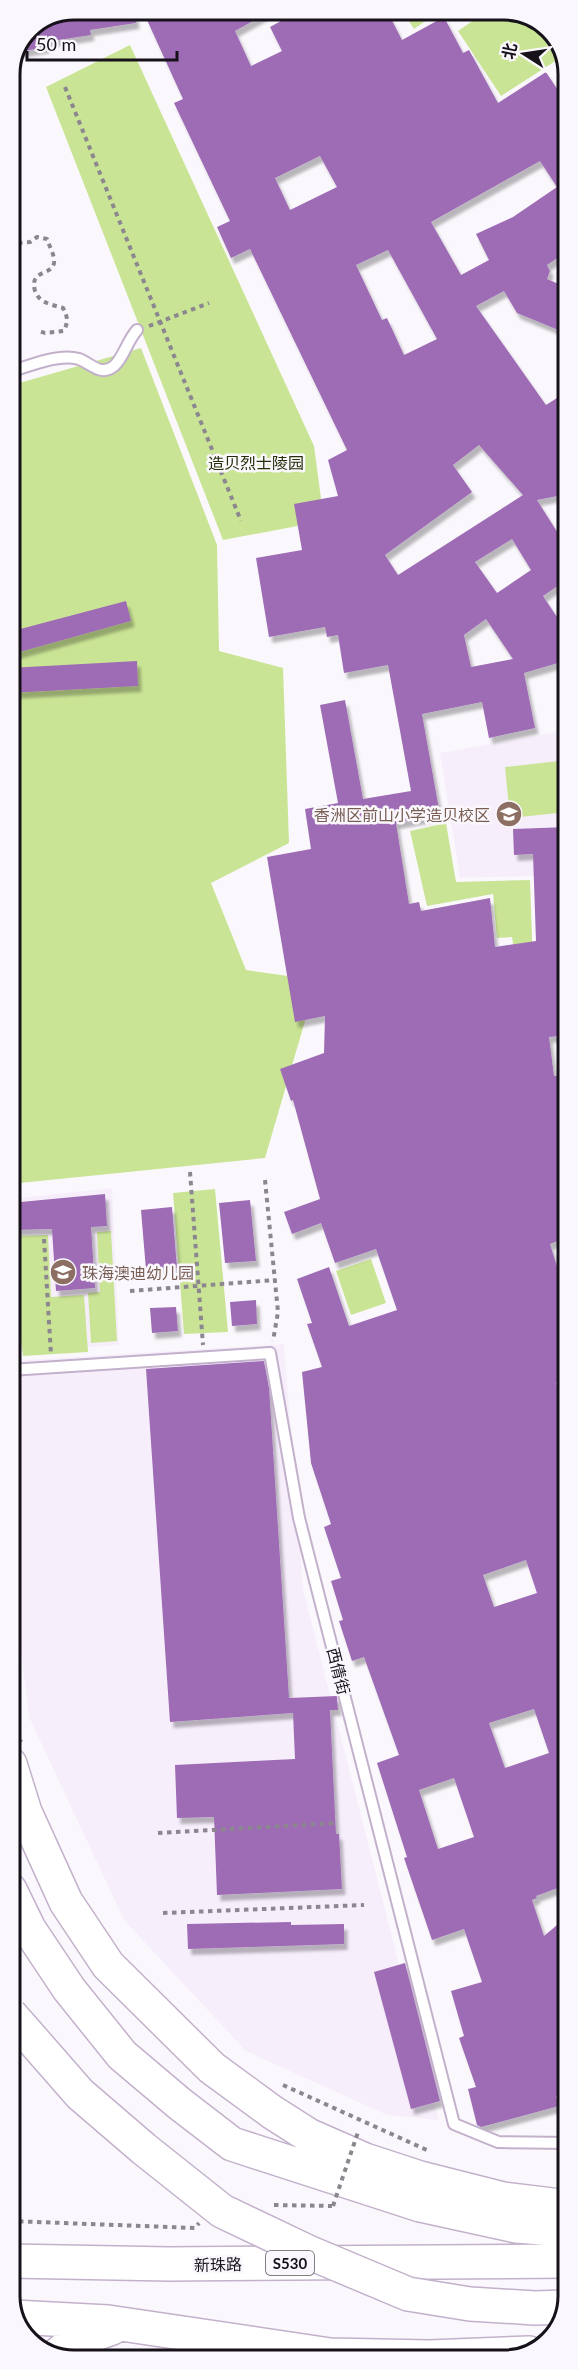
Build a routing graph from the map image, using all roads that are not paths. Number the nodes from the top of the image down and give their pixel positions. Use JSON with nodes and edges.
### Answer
{"nodes":[{"id":1,"x":137,"y":330,"type":"road end"},
{"id":2,"x":20,"y":369,"type":"edge"},
{"id":3,"x":20,"y":1369,"type":"edge"},
{"id":4,"x":20,"y":1778,"type":"edge"},
{"id":5,"x":20,"y":1911,"type":"edge"},
{"id":6,"x":20,"y":2025,"type":"edge"},
{"id":7,"x":558,"y":2143,"type":"edge"},
{"id":8,"x":558,"y":2206,"type":"edge"},
{"id":9,"x":558,"y":2229,"type":"edge"},
{"id":10,"x":558,"y":2260,"type":"edge"},
{"id":11,"x":20,"y":2261,"type":"edge"},
{"id":12,"x":557,"y":2307,"type":"edge"},
{"id":13,"x":24,"y":2318,"type":"edge"},
{"id":14,"x":122,"y":2325,"type":"junction"},
{"id":15,"x":64,"y":2349,"type":"edge"},
{"id":16,"x":295,"y":2350,"type":"edge"}],
"edges":[{"from":1,"to":2,"type":"lane"},
{"from":3,"to":7,"type":"lane","name":"西倩街"},
{"from":4,"to":8,"type":"highway"},
{"from":5,"to":9,"type":"highway"},
{"from":6,"to":12,"type":"highway","bridge":true},
{"from":10,"to":11,"type":"highway","name":"新珠路","number":"S530"},
{"from":13,"to":14,"type":"highway"},
{"from":14,"to":15,"type":"highway"},
{"from":14,"to":16,"type":"highway"}]}
